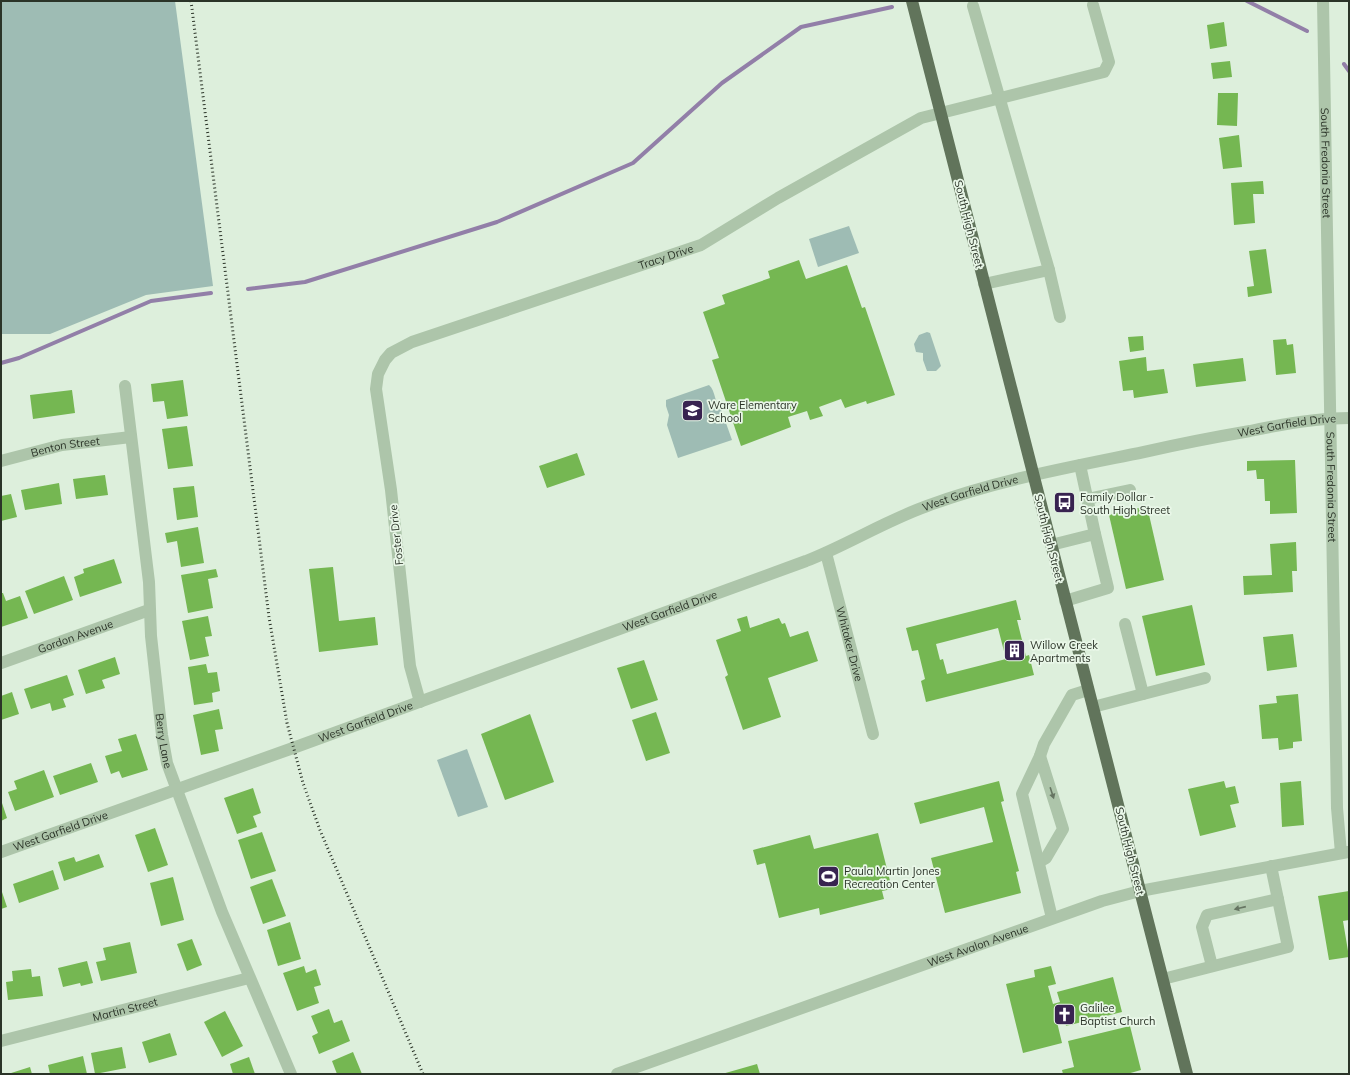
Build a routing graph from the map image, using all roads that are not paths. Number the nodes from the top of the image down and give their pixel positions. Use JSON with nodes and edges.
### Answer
{"nodes":[{"id":1,"x":912,"y":1,"type":"edge"},
{"id":2,"x":1323,"y":1,"type":"edge"},
{"id":3,"x":1093,"y":5,"type":"dead end"},
{"id":4,"x":973,"y":6,"type":"dead end"},
{"id":5,"x":998,"y":98,"type":"junction"},
{"id":6,"x":941,"y":113,"type":"junction"},
{"id":7,"x":1049,"y":270,"type":"junction"},
{"id":8,"x":984,"y":284,"type":"junction"},
{"id":9,"x":1060,"y":317,"type":"dead end"},
{"id":10,"x":380,"y":368,"type":"joint"},
{"id":11,"x":125,"y":386,"type":"dead end"},
{"id":12,"x":1330,"y":418,"type":"junction"},
{"id":13,"x":1349,"y":418,"type":"edge"},
{"id":14,"x":131,"y":437,"type":"junction"},
{"id":15,"x":1,"y":461,"type":"edge"},
{"id":16,"x":1080,"y":465,"type":"junction"},
{"id":17,"x":1034,"y":475,"type":"junction"},
{"id":18,"x":1130,"y":490,"type":"dead end"},
{"id":19,"x":1087,"y":499,"type":"junction"},
{"id":20,"x":1095,"y":534,"type":"junction"},
{"id":21,"x":1051,"y":545,"type":"junction"},
{"id":22,"x":826,"y":553,"type":"junction"},
{"id":23,"x":1065,"y":602,"type":"junction"},
{"id":24,"x":149,"y":610,"type":"junction"},
{"id":25,"x":1125,"y":624,"type":"dead end"},
{"id":26,"x":1,"y":662,"type":"edge"},
{"id":27,"x":1205,"y":678,"type":"dead end"},
{"id":28,"x":1088,"y":690,"type":"junction"},
{"id":29,"x":1143,"y":694,"type":"junction"},
{"id":30,"x":420,"y":702,"type":"junction"},
{"id":31,"x":1093,"y":707,"type":"junction"},
{"id":32,"x":873,"y":734,"type":"dead end"},
{"id":33,"x":1040,"y":756,"type":"junction"},
{"id":34,"x":176,"y":790,"type":"junction"},
{"id":35,"x":1,"y":852,"type":"edge"},
{"id":36,"x":1345,"y":852,"type":"edge"},
{"id":37,"x":1038,"y":862,"type":"junction"},
{"id":38,"x":1271,"y":866,"type":"junction"},
{"id":39,"x":1140,"y":891,"type":"junction"},
{"id":40,"x":1278,"y":899,"type":"junction"},
{"id":41,"x":1052,"y":918,"type":"junction"},
{"id":42,"x":1212,"y":966,"type":"junction"},
{"id":43,"x":249,"y":978,"type":"junction"},
{"id":44,"x":1162,"y":979,"type":"junction"},
{"id":45,"x":1,"y":1041,"type":"edge"},
{"id":46,"x":291,"y":1074,"type":"edge"},
{"id":47,"x":617,"y":1074,"type":"edge"},
{"id":48,"x":1187,"y":1074,"type":"edge"}],
"edges":[{"from":1,"to":6,"type":"main road","name":"South High Street"},
{"from":2,"to":12,"type":"street","name":"South Fredonia Street"},
{"from":3,"to":5,"type":"street","name":"Tracy Drive"},
{"from":4,"to":5,"type":"street"},
{"from":5,"to":6,"type":"street","name":"Tracy Drive"},
{"from":5,"to":7,"type":"street"},
{"from":6,"to":8,"type":"main road","name":"South High Street"},
{"from":6,"to":10,"type":"street","name":"Tracy Drive"},
{"from":7,"to":8,"type":"street"},
{"from":7,"to":9,"type":"street"},
{"from":8,"to":17,"type":"main road","name":"South High Street"},
{"from":10,"to":30,"type":"street","name":"Foster Drive"},
{"from":11,"to":14,"type":"street","name":"Berry Lane"},
{"from":12,"to":13,"type":"street","name":"West Garfield Drive"},
{"from":12,"to":16,"type":"street","name":"West Garfield Drive"},
{"from":12,"to":36,"type":"street","name":"South Fredonia Street"},
{"from":14,"to":15,"type":"street","name":"Benton Street"},
{"from":14,"to":24,"type":"street","name":"Berry Lane"},
{"from":16,"to":17,"type":"street","name":"West Garfield Drive"},
{"from":16,"to":19,"type":"street"},
{"from":17,"to":21,"type":"main road","name":"South High Street"},
{"from":17,"to":22,"type":"street","name":"West Garfield Drive"},
{"from":18,"to":19,"type":"street"},
{"from":19,"to":20,"type":"street"},
{"from":20,"to":21,"type":"street"},
{"from":20,"to":23,"type":"street"},
{"from":21,"to":23,"type":"main road","name":"South High Street"},
{"from":22,"to":30,"type":"street","name":"West Garfield Drive"},
{"from":22,"to":32,"type":"street","name":"Whitaker Drive"},
{"from":23,"to":28,"type":"main road","name":"South High Street"},
{"from":24,"to":26,"type":"street","name":"Gordon Avenue"},
{"from":24,"to":34,"type":"street","name":"Berry Lane"},
{"from":25,"to":29,"type":"street"},
{"from":27,"to":29,"type":"street"},
{"from":28,"to":31,"type":"main road","name":"South High Street"},
{"from":28,"to":33,"type":"street"},
{"from":29,"to":31,"type":"street"},
{"from":30,"to":34,"type":"street","name":"West Garfield Drive"},
{"from":31,"to":39,"type":"main road","name":"South High Street"},
{"from":33,"to":37,"type":"street"},
{"from":33,"to":37,"type":"street","one_way":true},
{"from":34,"to":35,"type":"street","name":"West Garfield Drive"},
{"from":34,"to":43,"type":"street","name":"Berry Lane"},
{"from":36,"to":38,"type":"street","name":"West Avalon Avenue"},
{"from":37,"to":41,"type":"street"},
{"from":38,"to":39,"type":"street","name":"West Avalon Avenue"},
{"from":38,"to":40,"type":"street"},
{"from":39,"to":41,"type":"street","name":"West Avalon Avenue"},
{"from":39,"to":44,"type":"main road","name":"South High Street"},
{"from":40,"to":42,"type":"street","one_way":true},
{"from":40,"to":42,"type":"street"},
{"from":41,"to":47,"type":"street","name":"West Avalon Avenue"},
{"from":42,"to":44,"type":"street"},
{"from":43,"to":45,"type":"street","name":"Martin Street"},
{"from":43,"to":46,"type":"street","name":"Berry Lane"},
{"from":44,"to":48,"type":"main road","name":"South High Street"}]}
